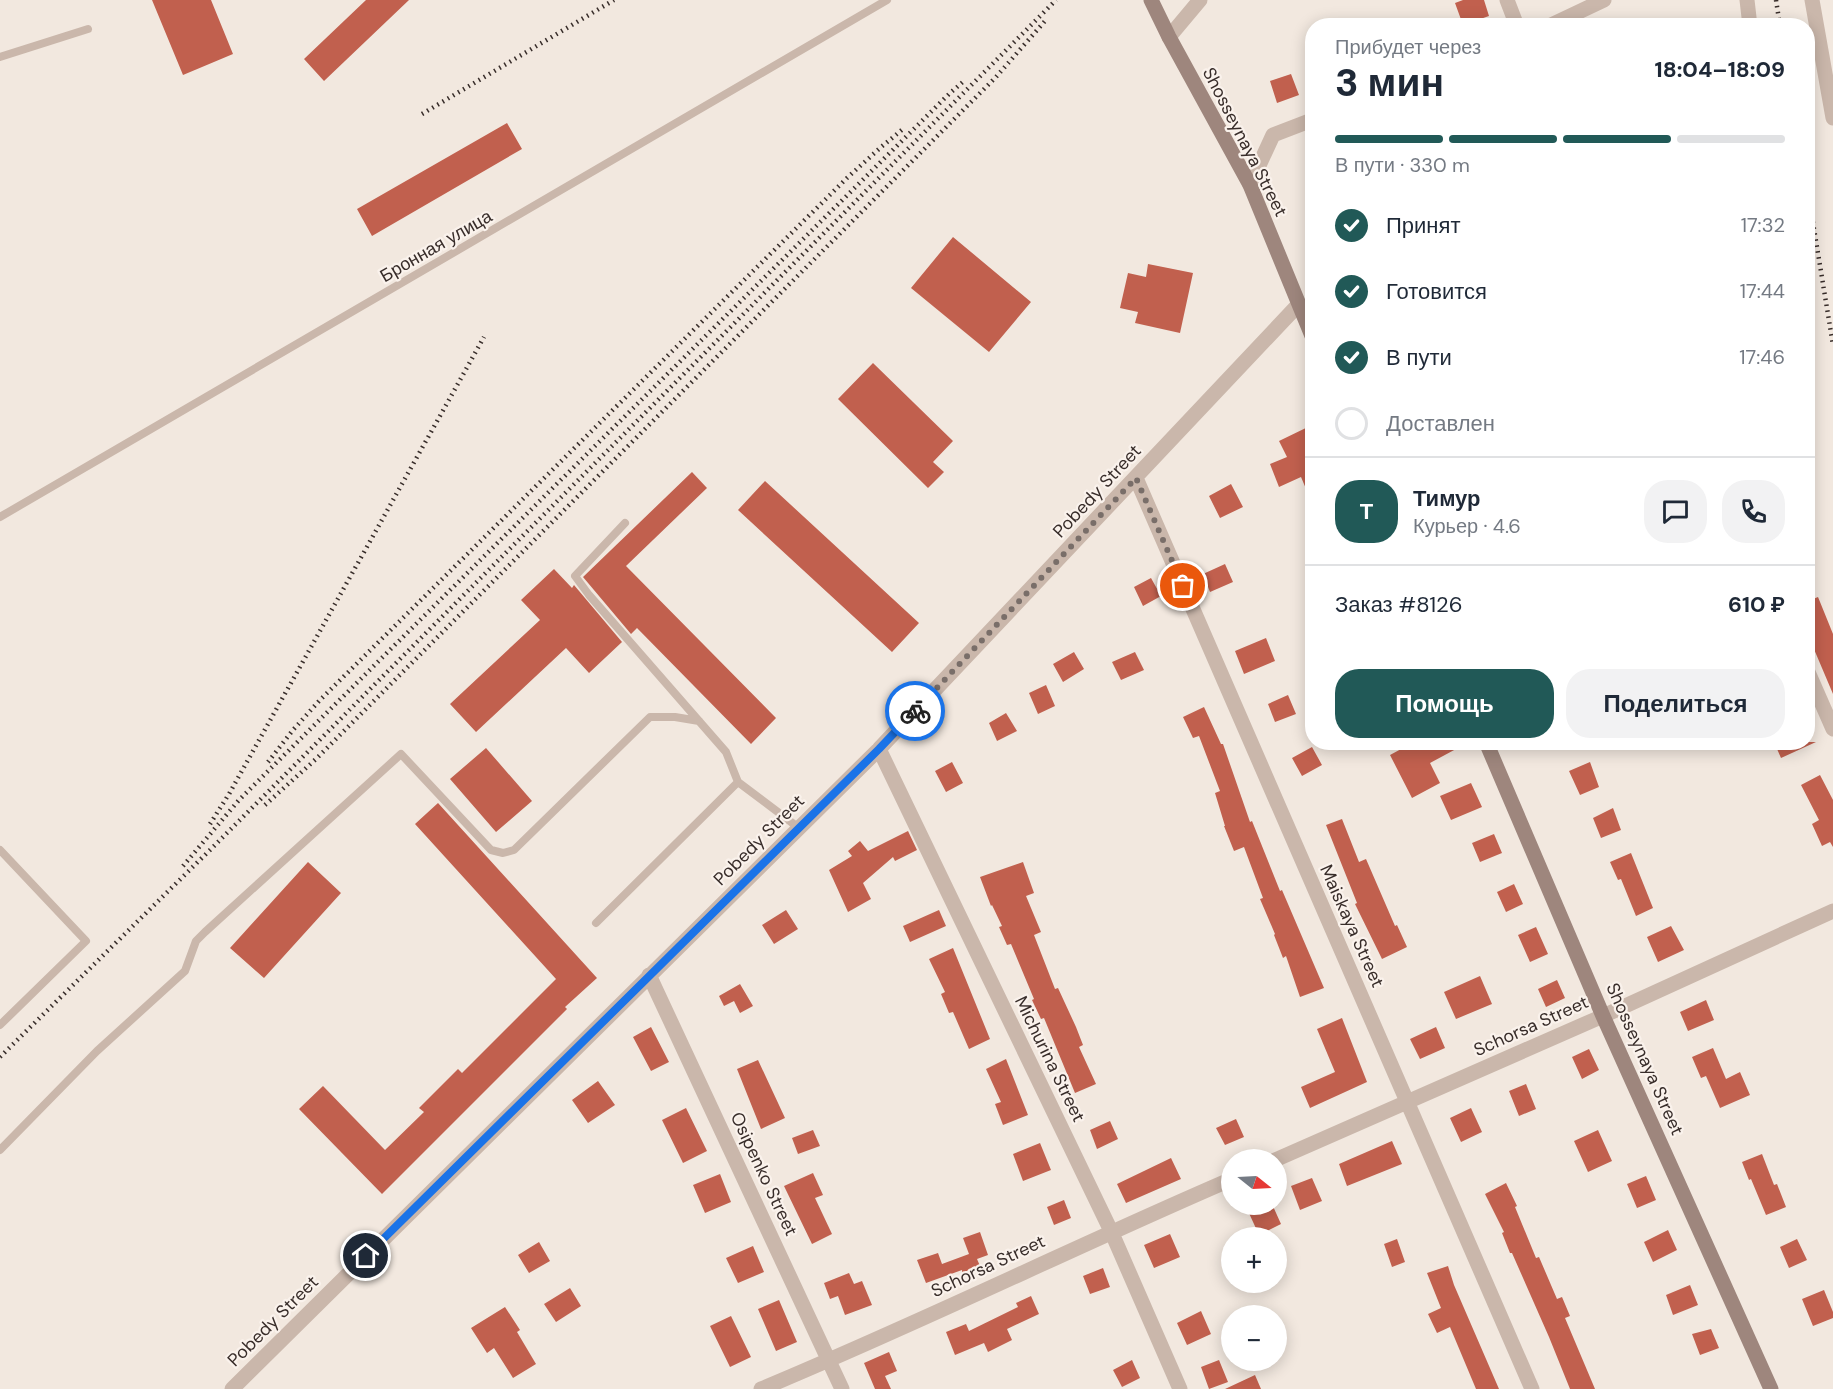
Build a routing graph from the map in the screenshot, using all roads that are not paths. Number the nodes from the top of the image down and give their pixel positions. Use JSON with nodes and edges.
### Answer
{"nodes":[{"id":1,"x":887,"y":0,"type":"edge"},
{"id":2,"x":1151,"y":0,"type":"edge"},
{"id":3,"x":1200,"y":0,"type":"edge"},
{"id":4,"x":1507,"y":0,"type":"edge"},
{"id":5,"x":1604,"y":0,"type":"edge"},
{"id":6,"x":1747,"y":0,"type":"edge"},
{"id":7,"x":1812,"y":0,"type":"edge"},
{"id":8,"x":1514,"y":18,"type":"edge"},
{"id":9,"x":1566,"y":18,"type":"edge"},
{"id":10,"x":1749,"y":18,"type":"edge"},
{"id":11,"x":88,"y":28,"type":"dead end"},
{"id":12,"x":1169,"y":37,"type":"junction"},
{"id":13,"x":0,"y":57,"type":"edge"},
{"id":14,"x":1833,"y":118,"type":"edge"},
{"id":15,"x":1305,"y":123,"type":"edge"},
{"id":16,"x":1250,"y":185,"type":"junction"},
{"id":17,"x":1299,"y":304,"type":"junction"},
{"id":18,"x":1305,"y":319,"type":"edge"},
{"id":19,"x":1136,"y":478,"type":"junction"},
{"id":20,"x":0,"y":517,"type":"edge"},
{"id":21,"x":626,"y":523,"type":"dead end"},
{"id":22,"x":1815,"y":688,"type":"edge"},
{"id":23,"x":699,"y":721,"type":"junction"},
{"id":24,"x":1833,"y":729,"type":"edge"},
{"id":25,"x":879,"y":749,"type":"junction"},
{"id":26,"x":1489,"y":750,"type":"edge"},
{"id":27,"x":738,"y":782,"type":"junction"},
{"id":28,"x":799,"y":828,"type":"junction"},
{"id":29,"x":0,"y":850,"type":"edge"},
{"id":30,"x":1833,"y":911,"type":"edge"},
{"id":31,"x":596,"y":922,"type":"dead end"},
{"id":32,"x":650,"y":975,"type":"junction"},
{"id":33,"x":1603,"y":1016,"type":"junction"},
{"id":34,"x":0,"y":1025,"type":"edge"},
{"id":35,"x":1407,"y":1102,"type":"junction"},
{"id":36,"x":0,"y":1150,"type":"edge"},
{"id":37,"x":1287,"y":1155,"type":"edge"},
{"id":38,"x":1221,"y":1184,"type":"edge"},
{"id":39,"x":1111,"y":1231,"type":"junction"},
{"id":40,"x":829,"y":1360,"type":"junction"},
{"id":41,"x":232,"y":1389,"type":"edge"},
{"id":42,"x":761,"y":1389,"type":"edge"},
{"id":43,"x":842,"y":1389,"type":"edge"},
{"id":44,"x":1180,"y":1389,"type":"edge"},
{"id":45,"x":1532,"y":1389,"type":"edge"},
{"id":46,"x":1771,"y":1389,"type":"edge"}],
"edges":[{"from":1,"to":20,"type":"lane","name":"Бронная улица"},
{"from":2,"to":12,"type":"main road","name":"Shosseynaya Street"},
{"from":3,"to":12,"type":"street"},
{"from":4,"to":8,"type":"street"},
{"from":5,"to":9,"type":"street"},
{"from":6,"to":10,"type":"street"},
{"from":7,"to":14,"type":"street"},
{"from":11,"to":13,"type":"lane"},
{"from":12,"to":16,"type":"main road","name":"Shosseynaya Street"},
{"from":15,"to":16,"type":"street"},
{"from":16,"to":17,"type":"main road","name":"Shosseynaya Street"},
{"from":17,"to":18,"type":"main road","name":"Shosseynaya Street"},
{"from":17,"to":19,"type":"street","name":"Pobedy Street"},
{"from":19,"to":25,"type":"street","name":"Pobedy Street"},
{"from":19,"to":35,"type":"street","name":"Maiskaya Street"},
{"from":21,"to":23,"type":"lane"},
{"from":22,"to":24,"type":"street"},
{"from":23,"to":27,"type":"lane"},
{"from":23,"to":36,"type":"lane"},
{"from":25,"to":28,"type":"street","name":"Pobedy Street"},
{"from":25,"to":39,"type":"street","name":"Michurina Street"},
{"from":26,"to":33,"type":"main road","name":"Shosseynaya Street"},
{"from":27,"to":28,"type":"lane"},
{"from":27,"to":31,"type":"lane"},
{"from":28,"to":32,"type":"street","name":"Pobedy Street"},
{"from":29,"to":34,"type":"lane"},
{"from":30,"to":33,"type":"street","name":"Schorsa Street"},
{"from":32,"to":40,"type":"street","name":"Osipenko Street"},
{"from":32,"to":41,"type":"street","name":"Pobedy Street"},
{"from":33,"to":35,"type":"street","name":"Schorsa Street"},
{"from":33,"to":46,"type":"main road","name":"Shosseynaya Street"},
{"from":35,"to":37,"type":"street","name":"Schorsa Street"},
{"from":35,"to":45,"type":"street","name":"Maiskaya Street"},
{"from":38,"to":39,"type":"street","name":"Schorsa Street"},
{"from":39,"to":40,"type":"street","name":"Schorsa Street"},
{"from":39,"to":44,"type":"street","name":"Michurina Street"},
{"from":40,"to":42,"type":"street","name":"Schorsa Street"},
{"from":40,"to":43,"type":"street","name":"Osipenko Street"}]}
